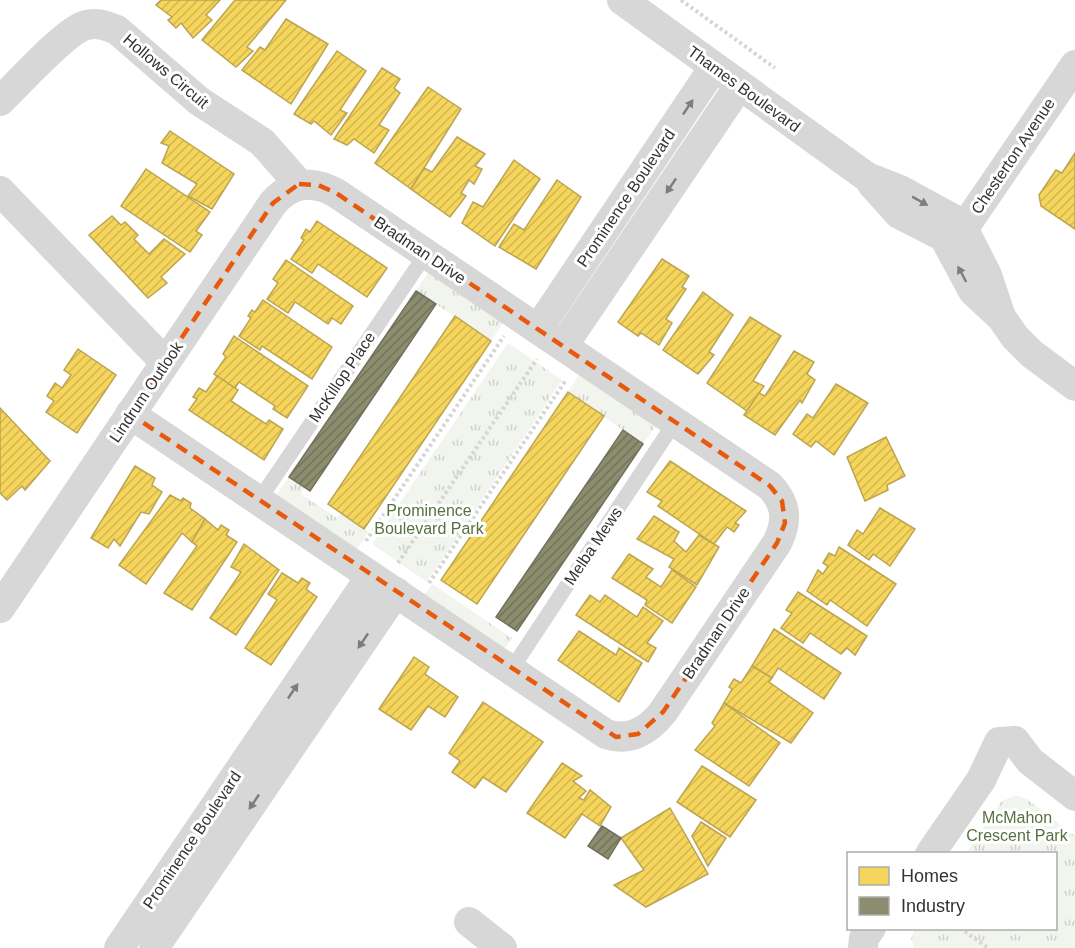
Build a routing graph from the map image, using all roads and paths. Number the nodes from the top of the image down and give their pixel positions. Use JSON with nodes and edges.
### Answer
{"nodes":[{"id":1,"x":622,"y":0,"type":"edge"},
{"id":2,"x":681,"y":0,"type":"edge"},
{"id":3,"x":1075,"y":65,"type":"edge"},
{"id":4,"x":714,"y":67,"type":"junction"},
{"id":5,"x":775,"y":68,"type":"dead end"},
{"id":6,"x":739,"y":86,"type":"junction"},
{"id":7,"x":0,"y":101,"type":"edge"},
{"id":8,"x":299,"y":184,"type":"junction"},
{"id":9,"x":0,"y":192,"type":"edge"},
{"id":10,"x":956,"y":236,"type":"junction"},
{"id":11,"x":426,"y":254,"type":"junction"},
{"id":12,"x":550,"y":337,"type":"junction"},
{"id":13,"x":165,"y":362,"type":"junction"},
{"id":14,"x":1075,"y":386,"type":"edge"},
{"id":15,"x":130,"y":414,"type":"junction"},
{"id":16,"x":675,"y":423,"type":"junction"},
{"id":17,"x":259,"y":500,"type":"junction"},
{"id":18,"x":365,"y":542,"type":"dead end"},
{"id":19,"x":391,"y":589,"type":"junction"},
{"id":20,"x":0,"y":608,"type":"edge"},
{"id":21,"x":511,"y":670,"type":"junction"},
{"id":22,"x":266,"y":731,"type":"junction"},
{"id":23,"x":291,"y":748,"type":"junction"},
{"id":24,"x":1075,"y":796,"type":"edge"},
{"id":25,"x":931,"y":852,"type":"edge"},
{"id":26,"x":469,"y":922,"type":"dead end"},
{"id":27,"x":869,"y":930,"type":"edge"},
{"id":28,"x":963,"y":930,"type":"edge"},
{"id":29,"x":499,"y":947,"type":"edge"},
{"id":30,"x":118,"y":948,"type":"edge"},
{"id":31,"x":154,"y":948,"type":"edge"},
{"id":32,"x":863,"y":948,"type":"edge"},
{"id":33,"x":988,"y":948,"type":"edge"}],
"edges":[{"from":1,"to":4,"type":"street","name":"Thames Boulevard"},
{"from":2,"to":5,"type":"path"},
{"from":3,"to":10,"type":"street","name":"Chesterton Avenue"},
{"from":4,"to":6,"type":"street","name":"Thames Boulevard"},
{"from":12,"to":4,"type":"street","name":"Prominence Boulevard","one_way":true},
{"from":6,"to":10,"type":"street","name":"Thames Boulevard"},
{"from":6,"to":12,"type":"street","name":"Prominence Boulevard","one_way":true},
{"from":7,"to":8,"type":"street","name":"Hollows Circuit"},
{"from":8,"to":11,"type":"street","name":"Bradman Drive"},
{"from":8,"to":13,"type":"street","name":"Lindrum Outlook"},
{"from":9,"to":13,"type":"street"},
{"from":10,"to":14,"type":"street"},
{"from":11,"to":12,"type":"street","name":"Bradman Drive"},
{"from":11,"to":17,"type":"lane","name":"McKillop Place"},
{"from":12,"to":16,"type":"street","name":"Bradman Drive"},
{"from":12,"to":18,"type":"path"},
{"from":12,"to":19,"type":"path"},
{"from":12,"to":19,"type":"path"},
{"from":13,"to":15,"type":"street","name":"Lindrum Outlook"},
{"from":15,"to":17,"type":"street","name":"Bradman Drive"},
{"from":15,"to":20,"type":"street","name":"Lindrum Outlook"},
{"from":16,"to":21,"type":"lane","name":"Melba Mews"},
{"from":16,"to":21,"type":"street","name":"Bradman Drive"},
{"from":17,"to":19,"type":"street","name":"Bradman Drive"},
{"from":19,"to":21,"type":"street","name":"Bradman Drive"},
{"from":22,"to":19,"type":"street","name":"Prominence Boulevard","one_way":true},
{"from":19,"to":23,"type":"street","name":"Prominence Boulevard","one_way":true},
{"from":22,"to":23,"type":"street"},
{"from":22,"to":30,"type":"street","name":"Prominence Boulevard"},
{"from":23,"to":31,"type":"street","name":"Prominence Boulevard","one_way":true},
{"from":24,"to":25,"type":"street"},
{"from":26,"to":29,"type":"street"},
{"from":27,"to":32,"type":"street"},
{"from":28,"to":33,"type":"path"}]}
